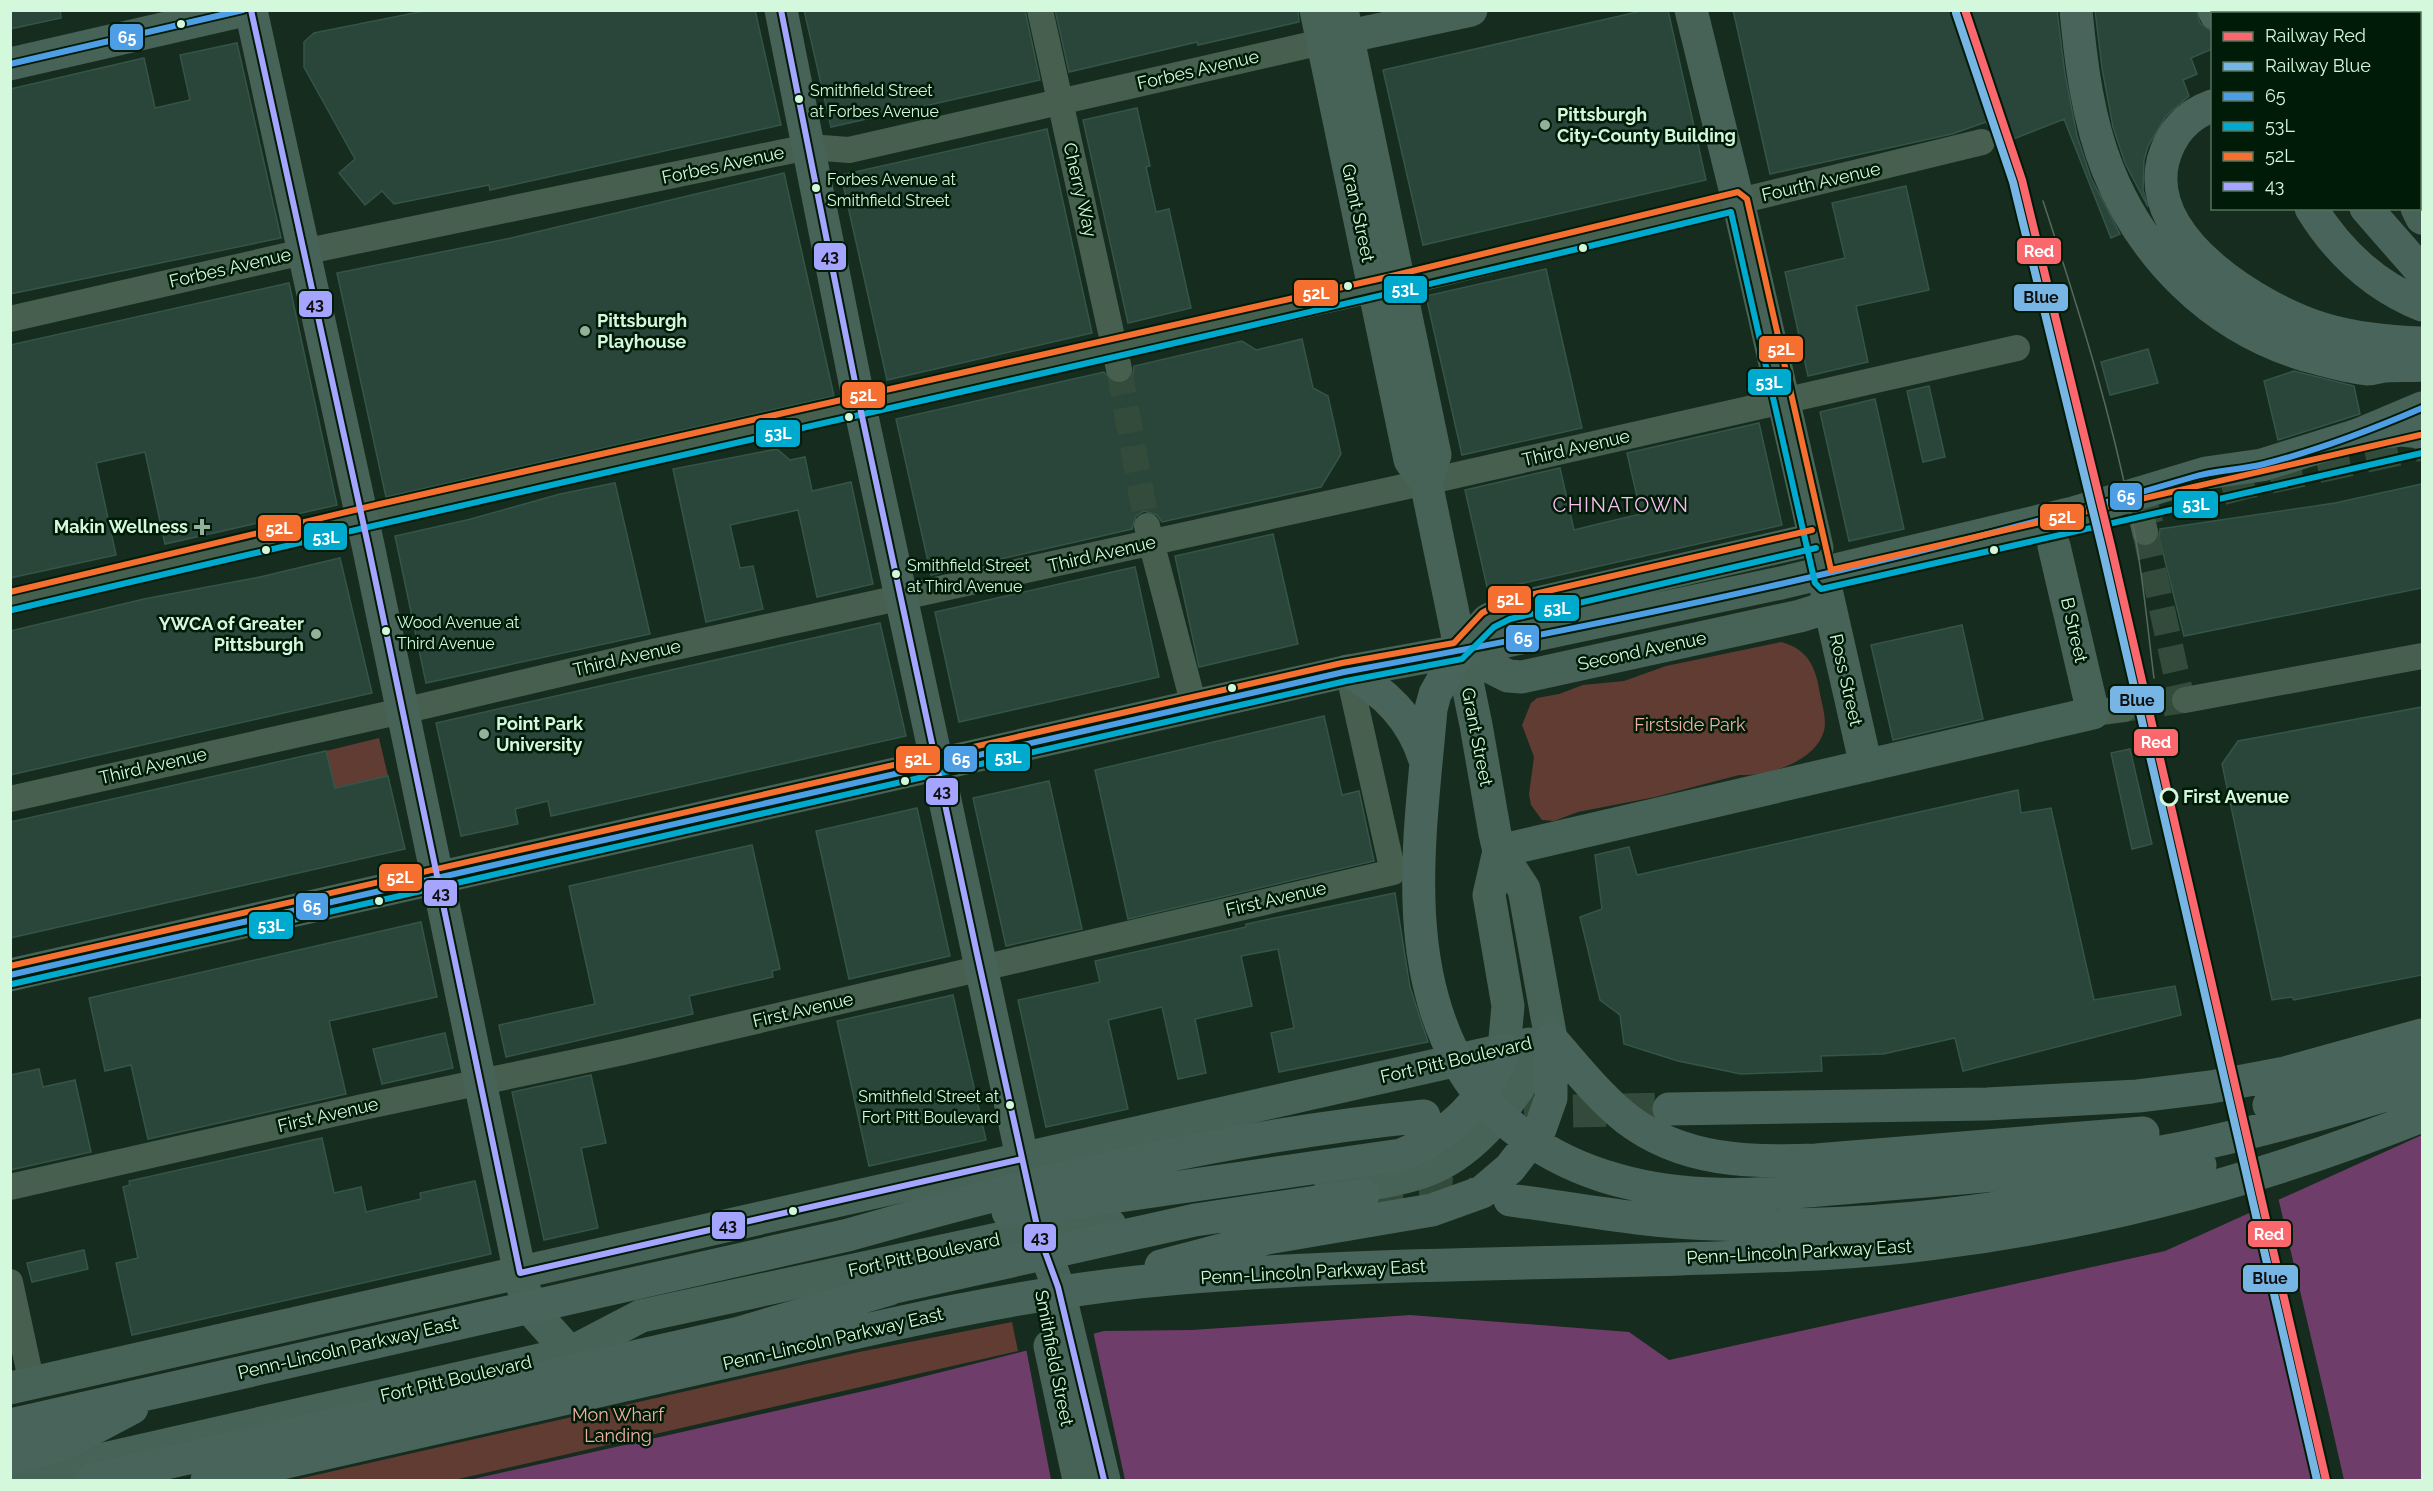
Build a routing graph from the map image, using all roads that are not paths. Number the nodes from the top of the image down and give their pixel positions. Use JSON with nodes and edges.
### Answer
{"nodes":[{"id":1,"x":245,"y":10,"type":"edge"},
{"id":2,"x":250,"y":10,"type":"edge"},
{"id":3,"x":781,"y":10,"type":"edge"},
{"id":4,"x":1040,"y":10,"type":"edge"},
{"id":5,"x":1471,"y":10,"type":"edge"},
{"id":6,"x":1691,"y":10,"type":"edge"},
{"id":7,"x":2076,"y":10,"type":"edge"},
{"id":8,"x":1332,"y":25,"type":"edge"},
{"id":9,"x":10,"y":64,"type":"edge"},
{"id":10,"x":1060,"y":101,"type":"junction"},
{"id":11,"x":2211,"y":106,"type":"edge"},
{"id":12,"x":1982,"y":142,"type":"dead end"},
{"id":13,"x":809,"y":147,"type":"junction"},
{"id":14,"x":1738,"y":201,"type":"junction"},
{"id":15,"x":2312,"y":210,"type":"edge"},
{"id":16,"x":2368,"y":210,"type":"edge"},
{"id":17,"x":303,"y":252,"type":"junction"},
{"id":18,"x":2422,"y":272,"type":"edge"},
{"id":19,"x":1386,"y":287,"type":"junction"},
{"id":20,"x":2422,"y":305,"type":"edge"},
{"id":21,"x":10,"y":319,"type":"edge"},
{"id":22,"x":2422,"y":343,"type":"edge"},
{"id":23,"x":2017,"y":348,"type":"dead end"},
{"id":24,"x":1117,"y":359,"type":"junction"},
{"id":25,"x":2422,"y":365,"type":"edge"},
{"id":26,"x":2422,"y":393,"type":"edge"},
{"id":27,"x":1783,"y":401,"type":"junction"},
{"id":28,"x":860,"y":406,"type":"junction"},
{"id":29,"x":2422,"y":408,"type":"edge"},
{"id":30,"x":2422,"y":432,"type":"edge"},
{"id":31,"x":2358,"y":435,"type":"junction"},
{"id":32,"x":2206,"y":473,"type":"junction"},
{"id":33,"x":1426,"y":482,"type":"junction"},
{"id":34,"x":361,"y":518,"type":"junction"},
{"id":35,"x":1149,"y":534,"type":"junction"},
{"id":36,"x":2054,"y":546,"type":"dead end"},
{"id":37,"x":901,"y":599,"type":"junction"},
{"id":38,"x":1828,"y":600,"type":"joint"},
{"id":39,"x":10,"y":601,"type":"edge"},
{"id":40,"x":1459,"y":651,"type":"junction"},
{"id":41,"x":2422,"y":656,"type":"edge"},
{"id":42,"x":1348,"y":671,"type":"junction"},
{"id":43,"x":2185,"y":700,"type":"tunnel mouth"},
{"id":44,"x":1194,"y":706,"type":"junction"},
{"id":45,"x":401,"y":711,"type":"junction"},
{"id":46,"x":936,"y":765,"type":"junction"},
{"id":47,"x":1426,"y":765,"type":"junction"},
{"id":48,"x":1866,"y":766,"type":"junction"},
{"id":49,"x":10,"y":798,"type":"edge"},
{"id":50,"x":1499,"y":851,"type":"junction"},
{"id":51,"x":437,"y":878,"type":"junction"},
{"id":52,"x":980,"y":968,"type":"junction"},
{"id":53,"x":10,"y":975,"type":"edge"},
{"id":54,"x":2422,"y":1035,"type":"edge"},
{"id":55,"x":1551,"y":1039,"type":"junction"},
{"id":56,"x":1504,"y":1049,"type":"junction"},
{"id":57,"x":2422,"y":1059,"type":"edge"},
{"id":58,"x":480,"y":1082,"type":"junction"},
{"id":59,"x":2422,"y":1085,"type":"edge"},
{"id":60,"x":1669,"y":1109,"type":"tunnel mouth"},
{"id":61,"x":1424,"y":1116,"type":"dead end"},
{"id":62,"x":2422,"y":1116,"type":"edge"},
{"id":63,"x":1024,"y":1166,"type":"junction"},
{"id":64,"x":10,"y":1187,"type":"edge"},
{"id":65,"x":1362,"y":1190,"type":"junction"},
{"id":66,"x":1510,"y":1200,"type":"tunnel mouth"},
{"id":67,"x":848,"y":1234,"type":"junction"},
{"id":68,"x":1039,"y":1235,"type":"junction"},
{"id":69,"x":522,"y":1280,"type":"junction"},
{"id":70,"x":10,"y":1282,"type":"edge"},
{"id":71,"x":890,"y":1289,"type":"junction"},
{"id":72,"x":1066,"y":1292,"type":"junction"},
{"id":73,"x":570,"y":1353,"type":"junction"},
{"id":74,"x":26,"y":1390,"type":"edge"},
{"id":75,"x":163,"y":1390,"type":"junction"},
{"id":76,"x":10,"y":1425,"type":"edge"},
{"id":77,"x":10,"y":1430,"type":"edge"},
{"id":78,"x":10,"y":1459,"type":"edge"},
{"id":79,"x":10,"y":1466,"type":"edge"},
{"id":80,"x":85,"y":1473,"type":"edge"},
{"id":81,"x":11,"y":1480,"type":"edge"},
{"id":82,"x":207,"y":1480,"type":"edge"},
{"id":83,"x":1079,"y":1480,"type":"edge"},
{"id":84,"x":1104,"y":1480,"type":"edge"}],
"edges":[{"from":1,"to":9,"type":"main road"},
{"from":2,"to":17,"type":"main road"},
{"from":3,"to":13,"type":"main road","name":"Smithfield Street"},
{"from":4,"to":10,"type":"street","name":"Cherry Way"},
{"from":5,"to":8,"type":"main road","name":"Forbes Avenue"},
{"from":6,"to":14,"type":"main road"},
{"from":7,"to":25,"type":"highway"},
{"from":8,"to":10,"type":"street","name":"Forbes Avenue"},
{"from":8,"to":19,"type":"main road","name":"Grant Street"},
{"from":10,"to":13,"type":"street","name":"Forbes Avenue"},
{"from":10,"to":24,"type":"street","name":"Cherry Way"},
{"from":11,"to":22,"type":"highway"},
{"from":12,"to":14,"type":"street","name":"Fourth Avenue"},
{"from":13,"to":17,"type":"street","name":"Forbes Avenue"},
{"from":13,"to":28,"type":"main road","name":"Smithfield Street"},
{"from":14,"to":19,"type":"street","name":"Fourth Avenue"},
{"from":14,"to":27,"type":"main road"},
{"from":15,"to":20,"type":"highway"},
{"from":16,"to":18,"type":"highway"},
{"from":17,"to":21,"type":"street","name":"Forbes Avenue"},
{"from":17,"to":34,"type":"main road"},
{"from":19,"to":24,"type":"street","name":"Fourth Avenue"},
{"from":19,"to":33,"type":"main road","name":"Grant Street"},
{"from":23,"to":27,"type":"street","name":"Third Avenue"},
{"from":24,"to":28,"type":"street","name":"Fourth Avenue"},
{"from":26,"to":32,"type":"main road"},
{"from":27,"to":33,"type":"street","name":"Third Avenue"},
{"from":27,"to":40,"type":"main road"},
{"from":28,"to":34,"type":"street","name":"Fourth Avenue"},
{"from":28,"to":37,"type":"main road","name":"Smithfield Street"},
{"from":29,"to":31,"type":"main road"},
{"from":30,"to":31,"type":"highway"},
{"from":31,"to":32,"type":"main road"},
{"from":32,"to":40,"type":"main road"},
{"from":33,"to":35,"type":"street","name":"Third Avenue"},
{"from":33,"to":40,"type":"main road","name":"Grant Street"},
{"from":34,"to":39,"type":"street","name":"Fourth Avenue"},
{"from":34,"to":45,"type":"main road"},
{"from":35,"to":37,"type":"street","name":"Third Avenue"},
{"from":35,"to":44,"type":"street"},
{"from":36,"to":48,"type":"main road","name":"B Street"},
{"from":37,"to":45,"type":"street","name":"Third Avenue"},
{"from":37,"to":46,"type":"main road","name":"Smithfield Street"},
{"from":38,"to":40,"type":"main road","name":"Second Avenue"},
{"from":38,"to":48,"type":"main road","name":"Ross Street"},
{"from":40,"to":42,"type":"main road"},
{"from":40,"to":47,"type":"highway"},
{"from":40,"to":50,"type":"main road","name":"Grant Street"},
{"from":41,"to":43,"type":"street"},
{"from":42,"to":44,"type":"main road"},
{"from":42,"to":47,"type":"highway"},
{"from":42,"to":52,"type":"street","name":"First Avenue"},
{"from":44,"to":46,"type":"main road"},
{"from":45,"to":49,"type":"street","name":"Third Avenue"},
{"from":45,"to":51,"type":"main road"},
{"from":46,"to":51,"type":"main road"},
{"from":46,"to":52,"type":"main road","name":"Smithfield Street"},
{"from":47,"to":59,"type":"highway"},
{"from":48,"to":50,"type":"main road"},
{"from":50,"to":55,"type":"main road","name":"Grant Street"},
{"from":50,"to":56,"type":"main road","name":"Grant Street"},
{"from":51,"to":53,"type":"main road"},
{"from":51,"to":58,"type":"main road"},
{"from":52,"to":58,"type":"street","name":"First Avenue"},
{"from":52,"to":63,"type":"main road","name":"Smithfield Street"},
{"from":54,"to":60,"type":"highway"},
{"from":55,"to":56,"type":"main road","name":"Fort Pitt Boulevard"},
{"from":55,"to":57,"type":"highway"},
{"from":55,"to":65,"type":"main road","name":"Fort Pitt Boulevard"},
{"from":55,"to":72,"type":"highway"},
{"from":56,"to":63,"type":"main road","name":"Fort Pitt Boulevard"},
{"from":56,"to":67,"type":"highway"},
{"from":58,"to":64,"type":"street","name":"First Avenue"},
{"from":58,"to":69,"type":"main road"},
{"from":59,"to":66,"type":"highway"},
{"from":61,"to":67,"type":"highway","name":"Penn-Lincoln Parkway East"},
{"from":62,"to":72,"type":"highway","name":"Penn-Lincoln Parkway East"},
{"from":63,"to":68,"type":"main road","name":"Smithfield Street"},
{"from":63,"to":69,"type":"main road","name":"Fort Pitt Boulevard"},
{"from":65,"to":68,"type":"main road","name":"Fort Pitt Boulevard"},
{"from":65,"to":71,"type":"highway"},
{"from":67,"to":75,"type":"highway","name":"Penn-Lincoln Parkway East"},
{"from":68,"to":73,"type":"main road","name":"Fort Pitt Boulevard"},
{"from":68,"to":83,"type":"main road","name":"Smithfield Street"},
{"from":68,"to":84,"type":"main road","name":"Smithfield Street"},
{"from":69,"to":73,"type":"main road"},
{"from":69,"to":74,"type":"main road","name":"Fort Pitt Boulevard"},
{"from":70,"to":74,"type":"street"},
{"from":71,"to":73,"type":"highway"},
{"from":71,"to":80,"type":"highway"},
{"from":72,"to":82,"type":"highway","name":"Penn-Lincoln Parkway East"},
{"from":73,"to":80,"type":"main road","name":"Fort Pitt Boulevard"},
{"from":74,"to":80,"type":"main road"},
{"from":75,"to":76,"type":"highway","name":"Penn-Lincoln Parkway East"},
{"from":75,"to":78,"type":"highway"},
{"from":77,"to":79,"type":"main road"},
{"from":80,"to":81,"type":"main road","name":"Fort Pitt Boulevard"}]}
